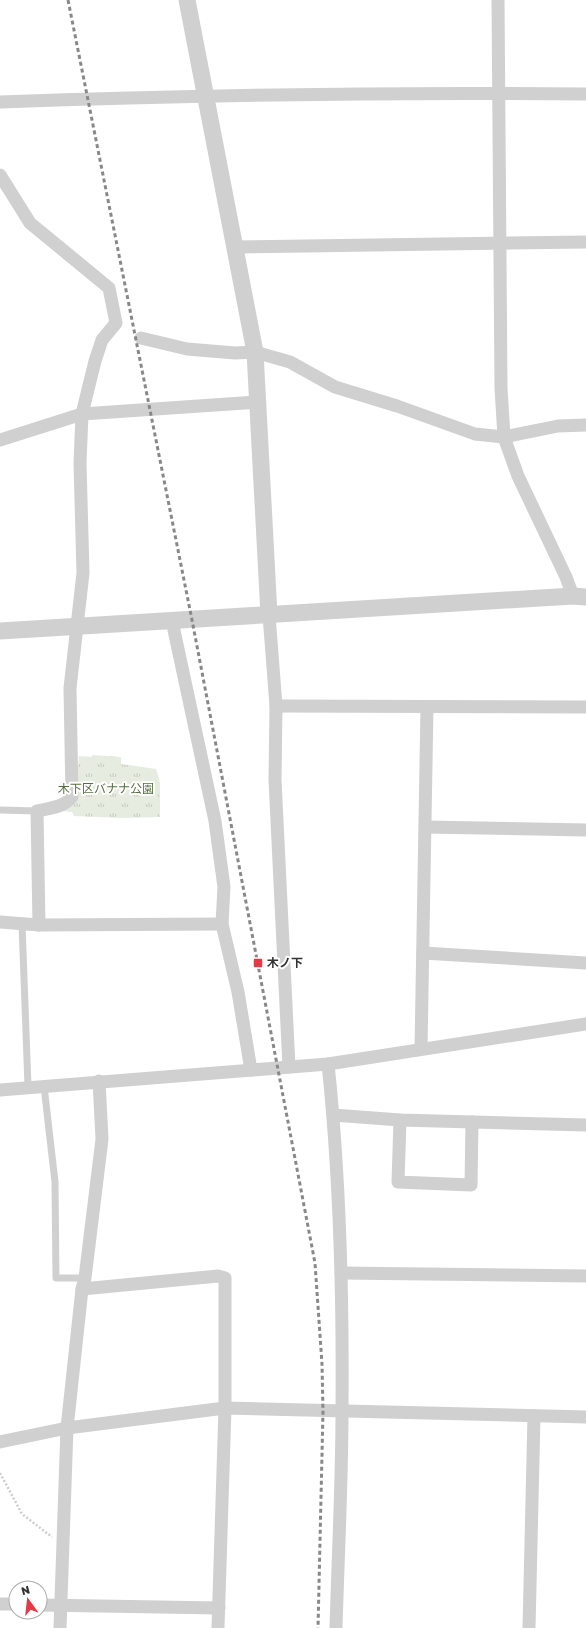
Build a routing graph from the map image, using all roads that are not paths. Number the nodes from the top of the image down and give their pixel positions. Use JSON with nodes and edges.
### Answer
{"nodes":[{"id":1,"x":187,"y":0,"type":"edge"},
{"id":2,"x":498,"y":0,"type":"edge"},
{"id":3,"x":498,"y":93,"type":"junction"},
{"id":4,"x":586,"y":94,"type":"edge"},
{"id":5,"x":206,"y":97,"type":"junction"},
{"id":6,"x":0,"y":102,"type":"edge"},
{"id":7,"x":0,"y":175,"type":"edge"},
{"id":8,"x":586,"y":242,"type":"edge"},
{"id":9,"x":499,"y":244,"type":"junction"},
{"id":10,"x":235,"y":247,"type":"junction"},
{"id":11,"x":141,"y":338,"type":"dead end"},
{"id":12,"x":255,"y":352,"type":"junction"},
{"id":13,"x":258,"y":402,"type":"junction"},
{"id":14,"x":82,"y":414,"type":"junction"},
{"id":15,"x":586,"y":425,"type":"edge"},
{"id":16,"x":504,"y":437,"type":"junction"},
{"id":17,"x":0,"y":440,"type":"edge"},
{"id":18,"x":580,"y":596,"type":"edge"},
{"id":19,"x":269,"y":615,"type":"junction"},
{"id":20,"x":172,"y":621,"type":"junction"},
{"id":21,"x":78,"y":626,"type":"junction"},
{"id":22,"x":0,"y":631,"type":"edge"},
{"id":23,"x":276,"y":706,"type":"junction"},
{"id":24,"x":427,"y":707,"type":"junction"},
{"id":25,"x":586,"y":707,"type":"edge"},
{"id":26,"x":0,"y":810,"type":"edge"},
{"id":27,"x":37,"y":811,"type":"junction"},
{"id":28,"x":425,"y":827,"type":"junction"},
{"id":29,"x":586,"y":830,"type":"edge"},
{"id":30,"x":0,"y":922,"type":"edge"},
{"id":31,"x":22,"y":924,"type":"junction"},
{"id":32,"x":222,"y":924,"type":"junction"},
{"id":33,"x":40,"y":925,"type":"junction"},
{"id":34,"x":423,"y":953,"type":"junction"},
{"id":35,"x":586,"y":963,"type":"edge"},
{"id":36,"x":586,"y":1024,"type":"edge"},
{"id":37,"x":421,"y":1049,"type":"junction"},
{"id":38,"x":328,"y":1064,"type":"junction"},
{"id":39,"x":288,"y":1067,"type":"junction"},
{"id":40,"x":251,"y":1070,"type":"junction"},
{"id":41,"x":100,"y":1082,"type":"junction"},
{"id":42,"x":28,"y":1086,"type":"junction"},
{"id":43,"x":44,"y":1086,"type":"junction"},
{"id":44,"x":0,"y":1090,"type":"edge"},
{"id":45,"x":334,"y":1115,"type":"junction"},
{"id":46,"x":400,"y":1120,"type":"junction"},
{"id":47,"x":472,"y":1122,"type":"junction"},
{"id":48,"x":586,"y":1125,"type":"edge"},
{"id":49,"x":341,"y":1273,"type":"junction"},
{"id":50,"x":586,"y":1276,"type":"edge"},
{"id":51,"x":84,"y":1284,"type":"junction"},
{"id":52,"x":225,"y":1408,"type":"junction"},
{"id":53,"x":342,"y":1411,"type":"junction"},
{"id":54,"x":534,"y":1416,"type":"junction"},
{"id":55,"x":586,"y":1417,"type":"edge"},
{"id":56,"x":67,"y":1428,"type":"junction"},
{"id":57,"x":0,"y":1442,"type":"edge"},
{"id":58,"x":48,"y":1604,"type":"edge"},
{"id":59,"x":61,"y":1605,"type":"junction"},
{"id":60,"x":219,"y":1608,"type":"junction"},
{"id":61,"x":60,"y":1628,"type":"edge"},
{"id":62,"x":218,"y":1628,"type":"edge"},
{"id":63,"x":336,"y":1628,"type":"edge"},
{"id":64,"x":528,"y":1628,"type":"edge"}],
"edges":[{"from":1,"to":5,"type":"street"},
{"from":2,"to":3,"type":"street"},
{"from":3,"to":4,"type":"street"},
{"from":3,"to":5,"type":"street"},
{"from":3,"to":9,"type":"street"},
{"from":5,"to":6,"type":"street"},
{"from":5,"to":10,"type":"street"},
{"from":7,"to":14,"type":"street"},
{"from":8,"to":9,"type":"street"},
{"from":9,"to":10,"type":"street"},
{"from":9,"to":16,"type":"street"},
{"from":10,"to":12,"type":"street"},
{"from":11,"to":12,"type":"street"},
{"from":12,"to":13,"type":"street"},
{"from":12,"to":16,"type":"street"},
{"from":13,"to":14,"type":"street"},
{"from":13,"to":19,"type":"street"},
{"from":14,"to":17,"type":"street"},
{"from":14,"to":21,"type":"street"},
{"from":15,"to":16,"type":"street"},
{"from":16,"to":18,"type":"street"},
{"from":18,"to":19,"type":"street"},
{"from":19,"to":20,"type":"street"},
{"from":19,"to":23,"type":"street"},
{"from":20,"to":21,"type":"street"},
{"from":20,"to":32,"type":"street"},
{"from":21,"to":22,"type":"street"},
{"from":21,"to":27,"type":"street"},
{"from":23,"to":24,"type":"street"},
{"from":23,"to":39,"type":"street"},
{"from":24,"to":25,"type":"street"},
{"from":24,"to":28,"type":"street"},
{"from":26,"to":27,"type":"lane"},
{"from":27,"to":33,"type":"street"},
{"from":28,"to":29,"type":"street"},
{"from":28,"to":34,"type":"street"},
{"from":30,"to":31,"type":"street"},
{"from":31,"to":33,"type":"street"},
{"from":31,"to":42,"type":"lane"},
{"from":32,"to":33,"type":"street"},
{"from":32,"to":40,"type":"street"},
{"from":34,"to":35,"type":"street"},
{"from":34,"to":37,"type":"street"},
{"from":36,"to":37,"type":"street"},
{"from":37,"to":38,"type":"street"},
{"from":38,"to":39,"type":"street"},
{"from":38,"to":45,"type":"street"},
{"from":39,"to":40,"type":"street"},
{"from":40,"to":41,"type":"street"},
{"from":41,"to":43,"type":"street"},
{"from":41,"to":51,"type":"street"},
{"from":42,"to":43,"type":"street"},
{"from":42,"to":44,"type":"street"},
{"from":43,"to":51,"type":"lane"},
{"from":45,"to":46,"type":"street"},
{"from":45,"to":49,"type":"street"},
{"from":46,"to":47,"type":"street"},
{"from":46,"to":47,"type":"street"},
{"from":47,"to":48,"type":"street"},
{"from":49,"to":50,"type":"street"},
{"from":49,"to":53,"type":"street"},
{"from":51,"to":52,"type":"street"},
{"from":51,"to":56,"type":"street"},
{"from":52,"to":53,"type":"street"},
{"from":52,"to":56,"type":"street"},
{"from":52,"to":60,"type":"street"},
{"from":53,"to":54,"type":"street"},
{"from":53,"to":63,"type":"street"},
{"from":54,"to":55,"type":"street"},
{"from":54,"to":64,"type":"street"},
{"from":56,"to":57,"type":"street"},
{"from":56,"to":59,"type":"street"},
{"from":58,"to":59,"type":"street"},
{"from":59,"to":60,"type":"street"},
{"from":59,"to":61,"type":"street"},
{"from":60,"to":62,"type":"street"}]}
